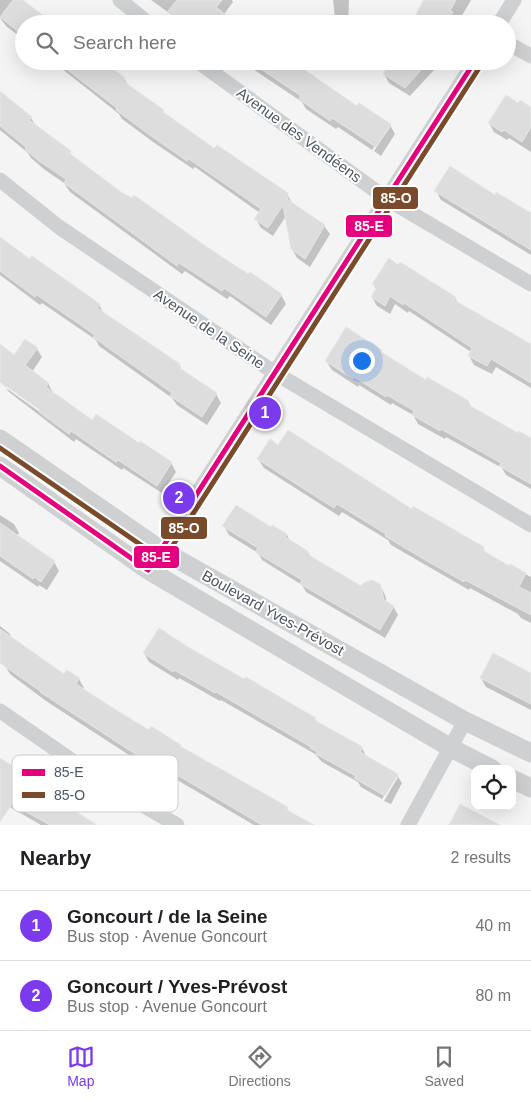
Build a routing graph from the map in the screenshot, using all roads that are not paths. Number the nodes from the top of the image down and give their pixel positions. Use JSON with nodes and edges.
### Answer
{"nodes":[{"id":1,"x":120,"y":0,"type":"edge"},
{"id":2,"x":514,"y":0,"type":"edge"},
{"id":3,"x":138,"y":15,"type":"edge"},
{"id":4,"x":505,"y":15,"type":"edge"},
{"id":5,"x":516,"y":48,"type":"edge"},
{"id":6,"x":531,"y":56,"type":"edge"},
{"id":7,"x":209,"y":70,"type":"edge"},
{"id":8,"x":469,"y":70,"type":"edge"},
{"id":9,"x":0,"y":180,"type":"edge"},
{"id":10,"x":387,"y":199,"type":"junction"},
{"id":11,"x":531,"y":284,"type":"edge"},
{"id":12,"x":275,"y":373,"type":"junction"},
{"id":13,"x":0,"y":439,"type":"edge"},
{"id":14,"x":0,"y":466,"type":"edge"},
{"id":15,"x":531,"y":525,"type":"edge"},
{"id":16,"x":162,"y":550,"type":"junction"},
{"id":17,"x":148,"y":570,"type":"junction"},
{"id":18,"x":0,"y":711,"type":"edge"},
{"id":19,"x":465,"y":721,"type":"junction"},
{"id":20,"x":451,"y":748,"type":"junction"},
{"id":21,"x":531,"y":753,"type":"edge"},
{"id":22,"x":64,"y":755,"type":"edge"},
{"id":23,"x":484,"y":765,"type":"edge"},
{"id":24,"x":516,"y":781,"type":"edge"},
{"id":25,"x":531,"y":788,"type":"edge"},
{"id":26,"x":155,"y":812,"type":"edge"},
{"id":27,"x":177,"y":825,"type":"edge"},
{"id":28,"x":408,"y":825,"type":"edge"}],
"edges":[{"from":1,"to":3,"type":"street"},
{"from":2,"to":4,"type":"street"},
{"from":5,"to":6,"type":"street"},
{"from":7,"to":10,"type":"street","name":"Avenue des Vendéens"},
{"from":8,"to":10,"type":"street"},
{"from":9,"to":12,"type":"street","name":"Avenue de la Seine"},
{"from":10,"to":11,"type":"street","name":"Avenue des Vendéens"},
{"from":10,"to":12,"type":"street"},
{"from":12,"to":15,"type":"street","name":"Avenue de la Seine"},
{"from":12,"to":16,"type":"street"},
{"from":13,"to":16,"type":"street","name":"Boulevard Yves-Prévost"},
{"from":14,"to":17,"type":"street","name":"Boulevard Yves-Prévost"},
{"from":16,"to":17,"type":"street"},
{"from":16,"to":19,"type":"street","name":"Boulevard Yves-Prévost"},
{"from":17,"to":20,"type":"street","name":"Boulevard Yves-Prévost"},
{"from":18,"to":22,"type":"street"},
{"from":19,"to":20,"type":"street"},
{"from":19,"to":21,"type":"street","name":"Boulevard Yves-Prévost"},
{"from":20,"to":23,"type":"street","name":"Boulevard Yves-Prévost"},
{"from":20,"to":28,"type":"street"},
{"from":24,"to":25,"type":"street"},
{"from":26,"to":27,"type":"street"}]}
